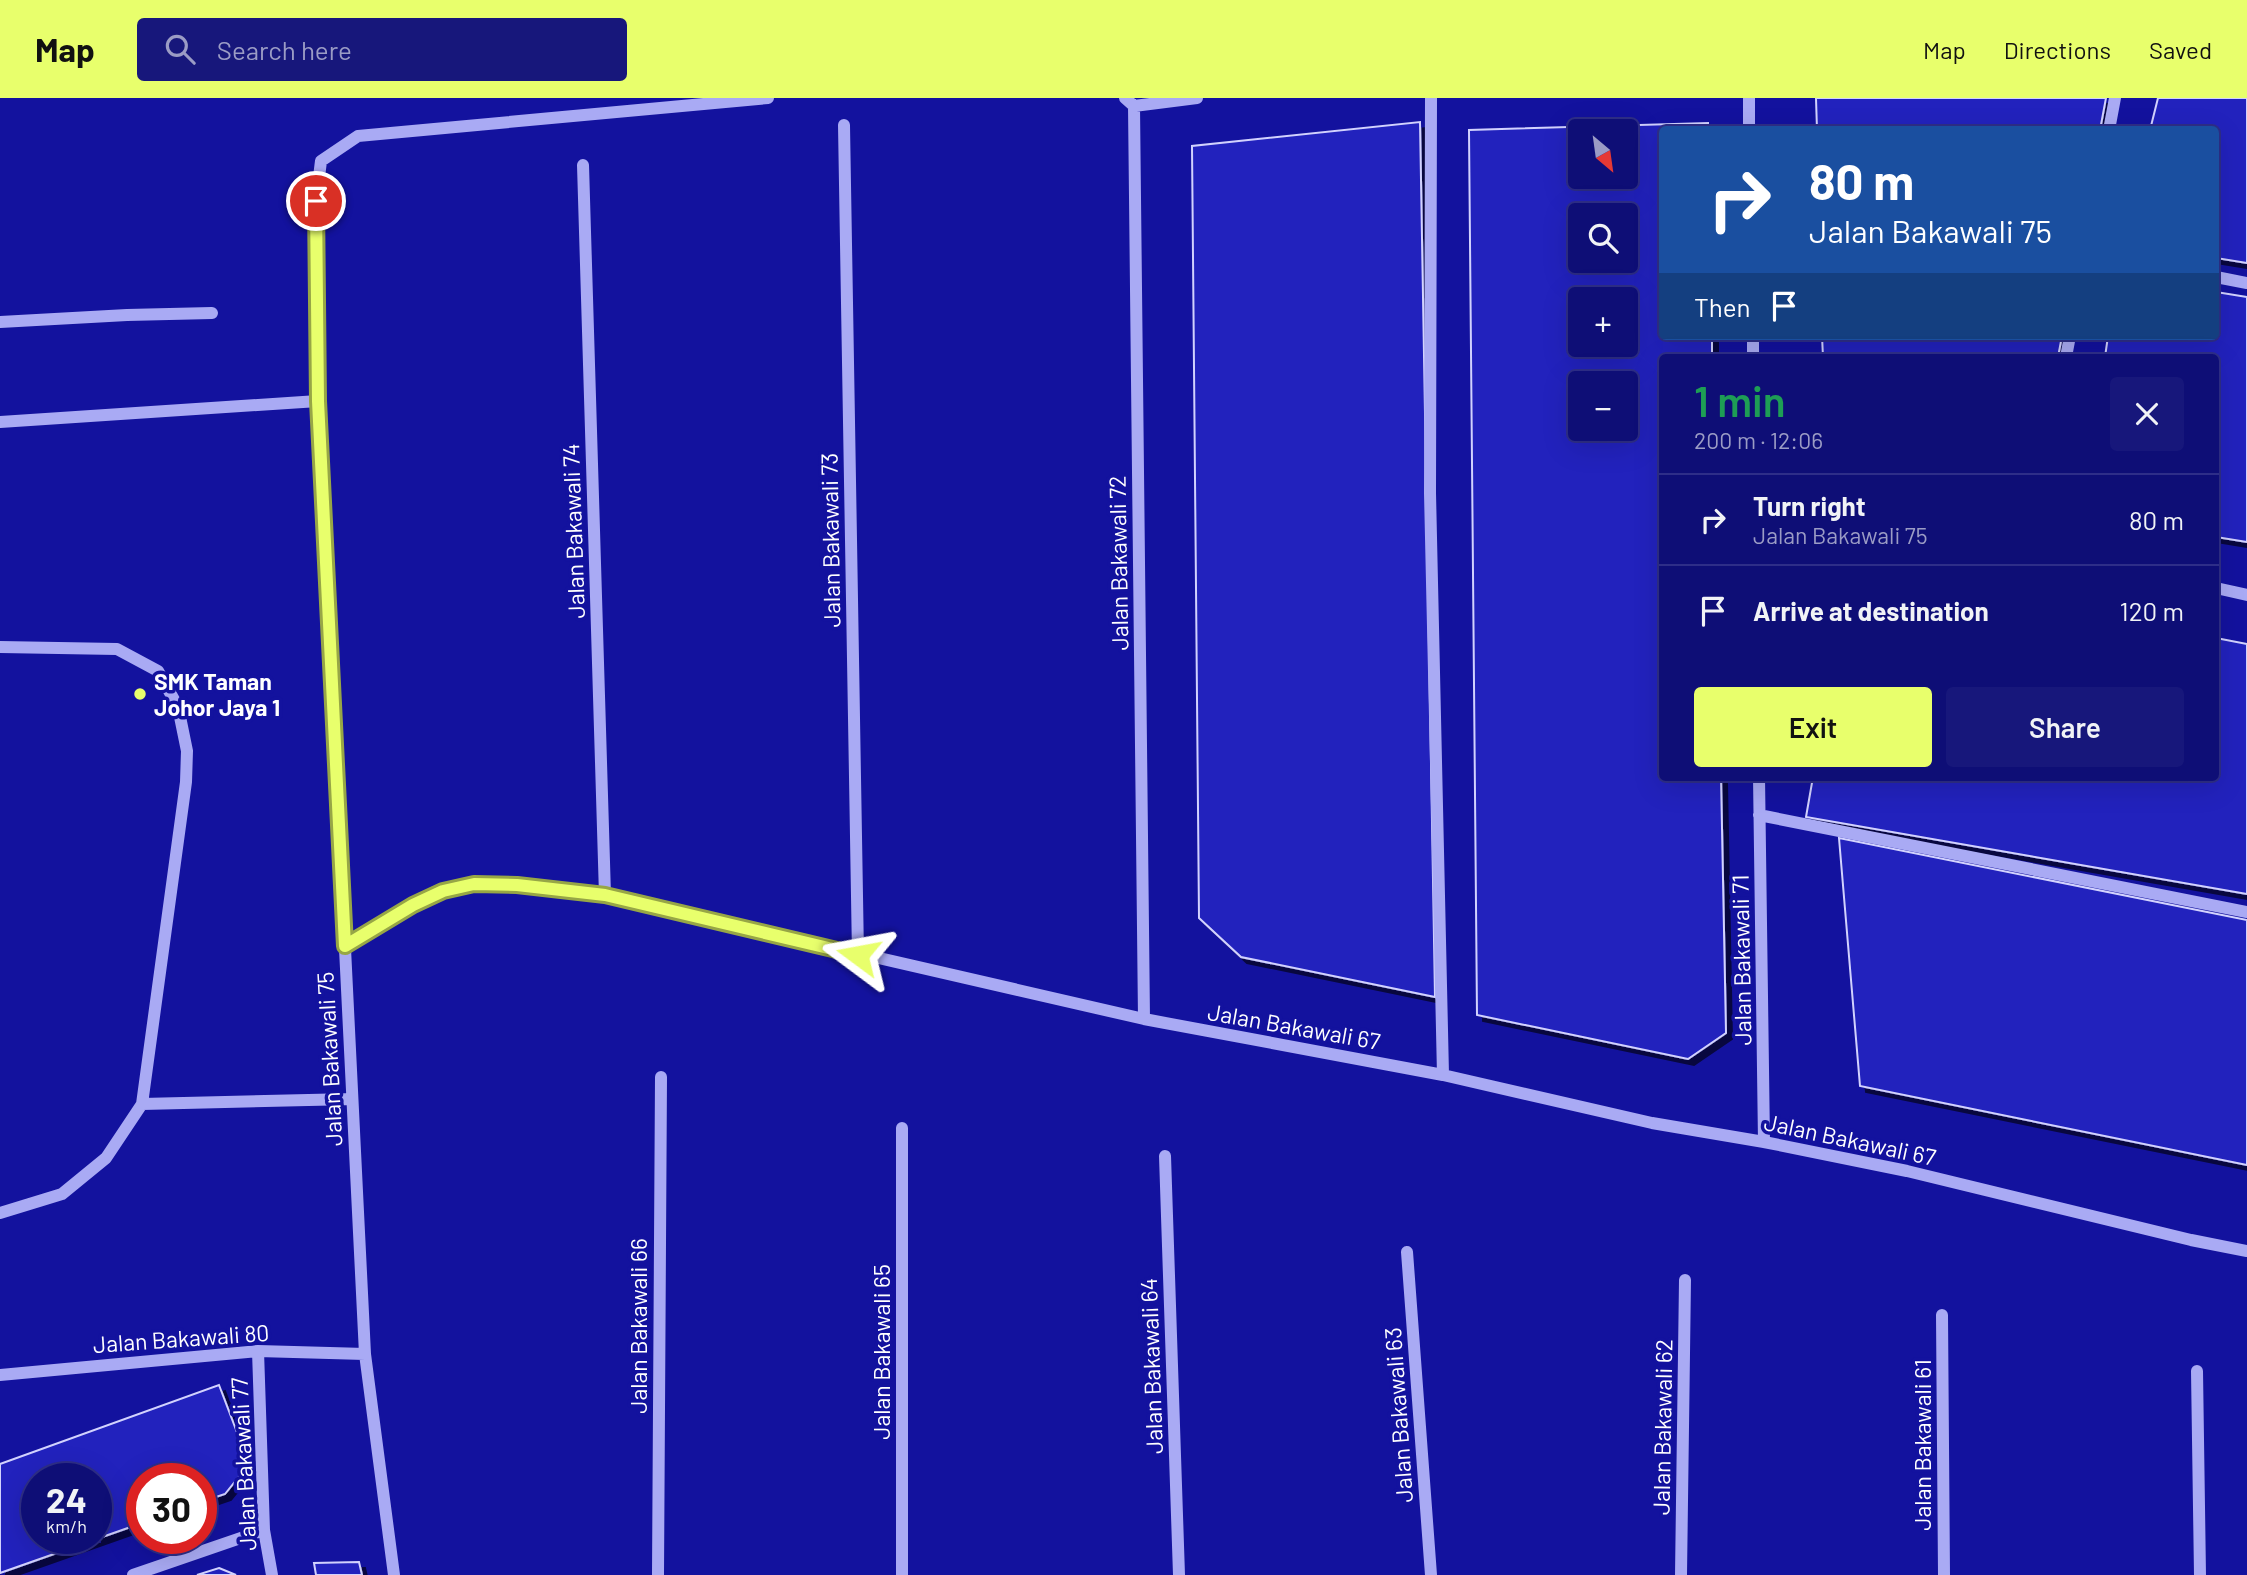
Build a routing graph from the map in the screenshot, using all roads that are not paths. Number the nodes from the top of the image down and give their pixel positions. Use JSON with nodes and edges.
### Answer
{"nodes":[{"id":1,"x":768,"y":98,"type":"edge"},
{"id":2,"x":1198,"y":98,"type":"edge"},
{"id":3,"x":1431,"y":98,"type":"edge"},
{"id":4,"x":1749,"y":98,"type":"edge"},
{"id":5,"x":2115,"y":98,"type":"edge"},
{"id":6,"x":1129,"y":102,"type":"edge"},
{"id":7,"x":844,"y":125,"type":"dead end"},
{"id":8,"x":1749,"y":126,"type":"edge"},
{"id":9,"x":2110,"y":126,"type":"edge"},
{"id":10,"x":583,"y":165,"type":"dead end"},
{"id":11,"x":2219,"y":278,"type":"edge"},
{"id":12,"x":2247,"y":283,"type":"edge"},
{"id":13,"x":212,"y":313,"type":"dead end"},
{"id":14,"x":0,"y":323,"type":"edge"},
{"id":15,"x":318,"y":401,"type":"junction"},
{"id":16,"x":0,"y":422,"type":"edge"},
{"id":17,"x":2219,"y":589,"type":"edge"},
{"id":18,"x":2247,"y":595,"type":"edge"},
{"id":19,"x":0,"y":647,"type":"edge"},
{"id":20,"x":1759,"y":781,"type":"edge"},
{"id":21,"x":1759,"y":815,"type":"junction"},
{"id":22,"x":605,"y":895,"type":"junction"},
{"id":23,"x":2247,"y":912,"type":"edge"},
{"id":24,"x":345,"y":946,"type":"junction"},
{"id":25,"x":858,"y":955,"type":"junction"},
{"id":26,"x":1144,"y":1019,"type":"junction"},
{"id":27,"x":1443,"y":1075,"type":"junction"},
{"id":28,"x":660,"y":1077,"type":"dead end"},
{"id":29,"x":352,"y":1099,"type":"junction"},
{"id":30,"x":142,"y":1104,"type":"junction"},
{"id":31,"x":902,"y":1128,"type":"dead end"},
{"id":32,"x":1765,"y":1142,"type":"junction"},
{"id":33,"x":1165,"y":1156,"type":"dead end"},
{"id":34,"x":0,"y":1213,"type":"edge"},
{"id":35,"x":2247,"y":1251,"type":"edge"},
{"id":36,"x":1407,"y":1252,"type":"dead end"},
{"id":37,"x":1685,"y":1280,"type":"dead end"},
{"id":38,"x":1942,"y":1315,"type":"dead end"},
{"id":39,"x":258,"y":1351,"type":"junction"},
{"id":40,"x":365,"y":1354,"type":"junction"},
{"id":41,"x":2197,"y":1371,"type":"dead end"},
{"id":42,"x":0,"y":1375,"type":"edge"},
{"id":43,"x":264,"y":1530,"type":"junction"},
{"id":44,"x":133,"y":1575,"type":"edge"},
{"id":45,"x":272,"y":1575,"type":"edge"},
{"id":46,"x":394,"y":1575,"type":"edge"},
{"id":47,"x":658,"y":1575,"type":"edge"},
{"id":48,"x":902,"y":1575,"type":"edge"},
{"id":49,"x":1179,"y":1575,"type":"edge"},
{"id":50,"x":1431,"y":1575,"type":"edge"},
{"id":51,"x":1681,"y":1575,"type":"edge"},
{"id":52,"x":1944,"y":1575,"type":"edge"},
{"id":53,"x":2200,"y":1575,"type":"edge"}],
"edges":[{"from":1,"to":15,"type":"street","name":"Jalan Bakawali 75"},
{"from":2,"to":6,"type":"street"},
{"from":3,"to":27,"type":"street"},
{"from":4,"to":8,"type":"street"},
{"from":5,"to":9,"type":"street"},
{"from":6,"to":26,"type":"street","name":"Jalan Bakawali 72"},
{"from":7,"to":25,"type":"street","name":"Jalan Bakawali 73"},
{"from":10,"to":22,"type":"street","name":"Jalan Bakawali 74"},
{"from":11,"to":12,"type":"street"},
{"from":13,"to":14,"type":"street"},
{"from":15,"to":16,"type":"street"},
{"from":15,"to":24,"type":"street","name":"Jalan Bakawali 75"},
{"from":17,"to":18,"type":"street"},
{"from":19,"to":30,"type":"street"},
{"from":20,"to":21,"type":"street","name":"Jalan Bakawali 71"},
{"from":21,"to":23,"type":"street"},
{"from":21,"to":32,"type":"street","name":"Jalan Bakawali 71"},
{"from":22,"to":24,"type":"street","name":"Jalan Bakawali 67"},
{"from":22,"to":25,"type":"street","name":"Jalan Bakawali 67"},
{"from":24,"to":29,"type":"street","name":"Jalan Bakawali 75"},
{"from":25,"to":26,"type":"street","name":"Jalan Bakawali 67"},
{"from":26,"to":27,"type":"street","name":"Jalan Bakawali 67"},
{"from":27,"to":32,"type":"street","name":"Jalan Bakawali 67"},
{"from":28,"to":47,"type":"street","name":"Jalan Bakawali 66"},
{"from":29,"to":30,"type":"street"},
{"from":29,"to":40,"type":"street","name":"Jalan Bakawali 75"},
{"from":30,"to":34,"type":"street"},
{"from":31,"to":48,"type":"street","name":"Jalan Bakawali 65"},
{"from":32,"to":35,"type":"street","name":"Jalan Bakawali 67"},
{"from":33,"to":49,"type":"street","name":"Jalan Bakawali 64"},
{"from":36,"to":50,"type":"street","name":"Jalan Bakawali 63"},
{"from":37,"to":51,"type":"street","name":"Jalan Bakawali 62"},
{"from":38,"to":52,"type":"street","name":"Jalan Bakawali 61"},
{"from":39,"to":40,"type":"street","name":"Jalan Bakawali 80"},
{"from":39,"to":42,"type":"street","name":"Jalan Bakawali 80"},
{"from":39,"to":43,"type":"street","name":"Jalan Bakawali 77"},
{"from":40,"to":46,"type":"street","name":"Jalan Bakawali 75"},
{"from":41,"to":53,"type":"street"},
{"from":43,"to":44,"type":"street"},
{"from":43,"to":45,"type":"street","name":"Jalan Bakawali 77"}]}
